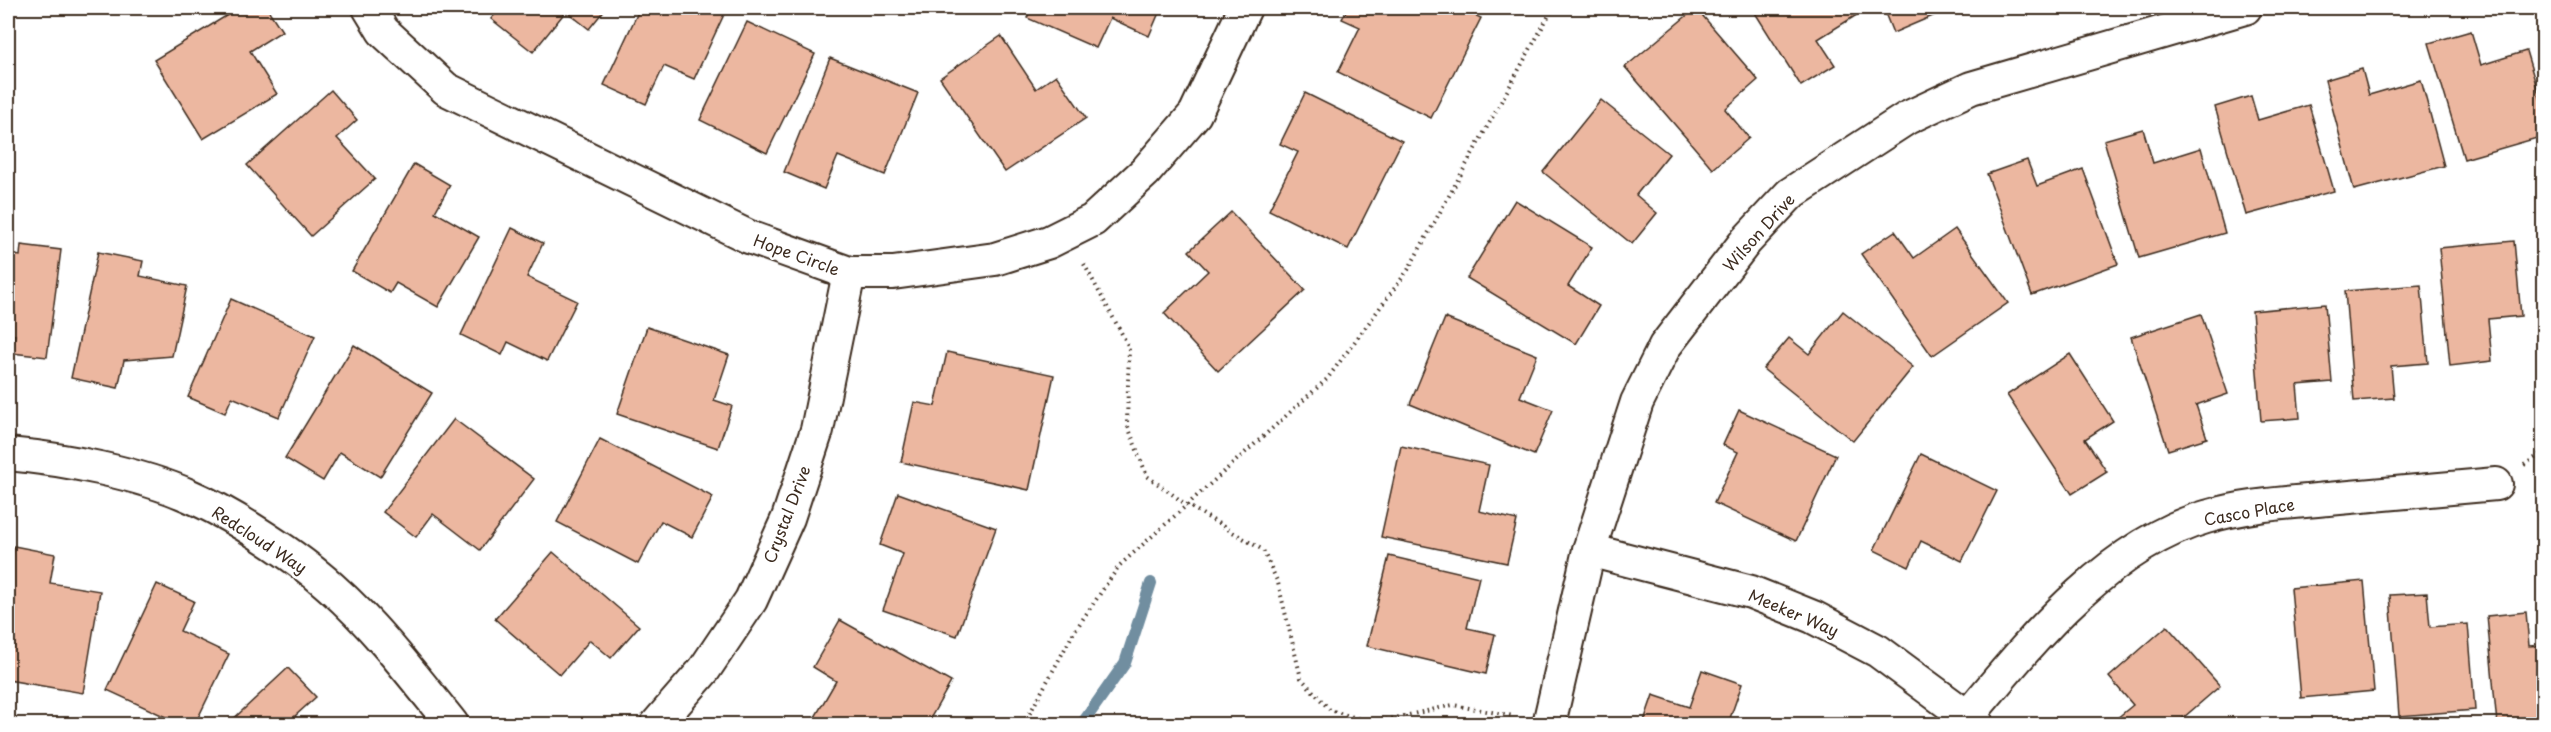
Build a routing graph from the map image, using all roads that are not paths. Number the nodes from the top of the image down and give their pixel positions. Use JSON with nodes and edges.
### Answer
{"nodes":[{"id":1,"x":369,"y":8,"type":"edge"},
{"id":2,"x":1245,"y":8,"type":"edge"},
{"id":3,"x":2245,"y":8,"type":"edge"},
{"id":4,"x":849,"y":273,"type":"junction"},
{"id":5,"x":8,"y":454,"type":"edge"},
{"id":6,"x":2496,"y":484,"type":"dead end"},
{"id":7,"x":1589,"y":550,"type":"junction"},
{"id":8,"x":1973,"y":720,"type":"edge"},
{"id":9,"x":452,"y":724,"type":"edge"},
{"id":10,"x":657,"y":724,"type":"edge"},
{"id":11,"x":1550,"y":724,"type":"edge"}],
"edges":[{"from":1,"to":4,"type":"street","name":"Hope Circle"},
{"from":2,"to":4,"type":"street","name":"Hope Circle"},
{"from":3,"to":7,"type":"street","name":"Wilson Drive"},
{"from":4,"to":10,"type":"street","name":"Crystal Drive"},
{"from":5,"to":9,"type":"street","name":"Redcloud Way"},
{"from":6,"to":8,"type":"street","name":"Casco Place"},
{"from":7,"to":8,"type":"street","name":"Meeker Way"},
{"from":7,"to":11,"type":"street","name":"Wilson Drive"}]}
